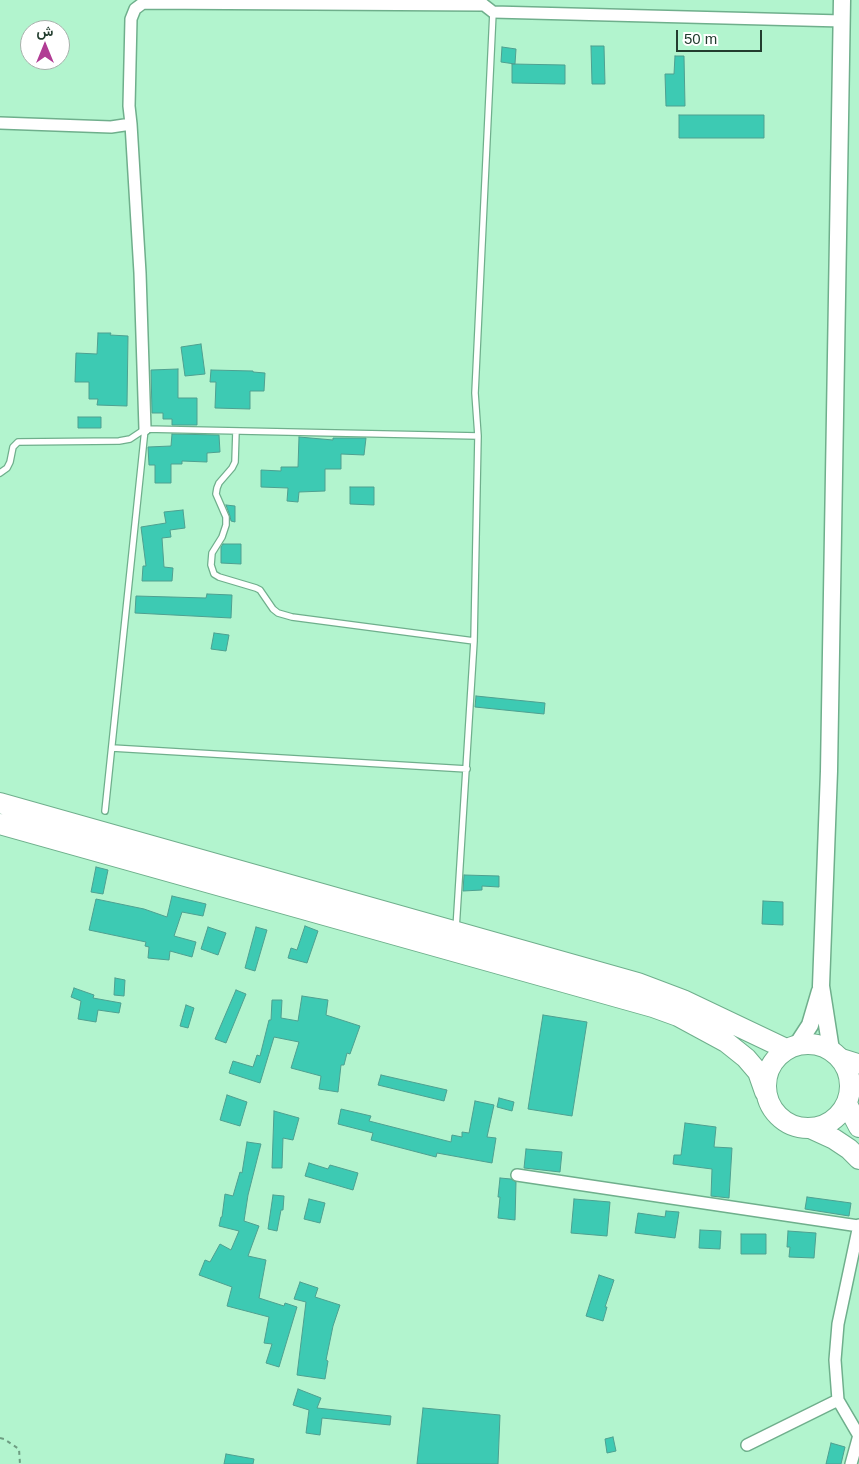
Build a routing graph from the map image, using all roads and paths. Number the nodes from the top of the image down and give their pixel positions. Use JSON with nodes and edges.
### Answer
{"nodes":[{"id":1,"x":842,"y":0,"type":"edge"},
{"id":2,"x":487,"y":6,"type":"edge"},
{"id":3,"x":842,"y":21,"type":"junction"},
{"id":4,"x":0,"y":123,"type":"edge"},
{"id":5,"x":131,"y":124,"type":"junction"},
{"id":6,"x":146,"y":429,"type":"junction"},
{"id":7,"x":236,"y":431,"type":"junction"},
{"id":8,"x":478,"y":436,"type":"junction"},
{"id":9,"x":0,"y":473,"type":"edge"},
{"id":10,"x":474,"y":641,"type":"junction"},
{"id":11,"x":112,"y":748,"type":"junction"},
{"id":12,"x":466,"y":769,"type":"junction"},
{"id":13,"x":0,"y":803,"type":"edge"},
{"id":14,"x":105,"y":811,"type":"dead end"},
{"id":15,"x":0,"y":824,"type":"edge"},
{"id":16,"x":456,"y":931,"type":"junction"},
{"id":17,"x":821,"y":986,"type":"junction"},
{"id":18,"x":791,"y":1047,"type":"junction"},
{"id":19,"x":844,"y":1057,"type":"edge"},
{"id":20,"x":766,"y":1092,"type":"junction"},
{"id":21,"x":853,"y":1101,"type":"edge"},
{"id":22,"x":859,"y":1125,"type":"edge"},
{"id":23,"x":810,"y":1128,"type":"junction"},
{"id":24,"x":859,"y":1159,"type":"edge"},
{"id":25,"x":517,"y":1175,"type":"dead end"},
{"id":26,"x":859,"y":1226,"type":"edge"},
{"id":27,"x":838,"y":1400,"type":"junction"},
{"id":28,"x":859,"y":1436,"type":"edge"},
{"id":29,"x":0,"y":1438,"type":"edge"},
{"id":30,"x":747,"y":1445,"type":"dead end"},
{"id":31,"x":20,"y":1464,"type":"edge"},
{"id":32,"x":851,"y":1464,"type":"edge"}],
"edges":[{"from":1,"to":3,"type":"main road"},
{"from":2,"to":3,"type":"street"},
{"from":2,"to":5,"type":"street"},
{"from":2,"to":8,"type":"lane"},
{"from":3,"to":17,"type":"main road"},
{"from":4,"to":5,"type":"street"},
{"from":5,"to":6,"type":"street"},
{"from":6,"to":7,"type":"lane"},
{"from":6,"to":9,"type":"lane"},
{"from":6,"to":11,"type":"lane"},
{"from":7,"to":8,"type":"lane"},
{"from":7,"to":10,"type":"lane"},
{"from":8,"to":10,"type":"lane"},
{"from":10,"to":12,"type":"lane"},
{"from":11,"to":12,"type":"lane"},
{"from":11,"to":14,"type":"lane"},
{"from":12,"to":16,"type":"lane"},
{"from":13,"to":16,"type":"highway"},
{"from":15,"to":20,"type":"highway"},
{"from":16,"to":18,"type":"highway"},
{"from":17,"to":18,"type":"main road"},
{"from":17,"to":19,"type":"main road"},
{"from":18,"to":19,"type":"highway"},
{"from":18,"to":20,"type":"highway"},
{"from":19,"to":21,"type":"highway"},
{"from":20,"to":23,"type":"highway"},
{"from":21,"to":22,"type":"highway"},
{"from":21,"to":23,"type":"highway"},
{"from":23,"to":24,"type":"highway"},
{"from":25,"to":26,"type":"street"},
{"from":26,"to":27,"type":"street"},
{"from":27,"to":28,"type":"street"},
{"from":27,"to":30,"type":"street"},
{"from":28,"to":32,"type":"street"},
{"from":29,"to":31,"type":"path"}]}
